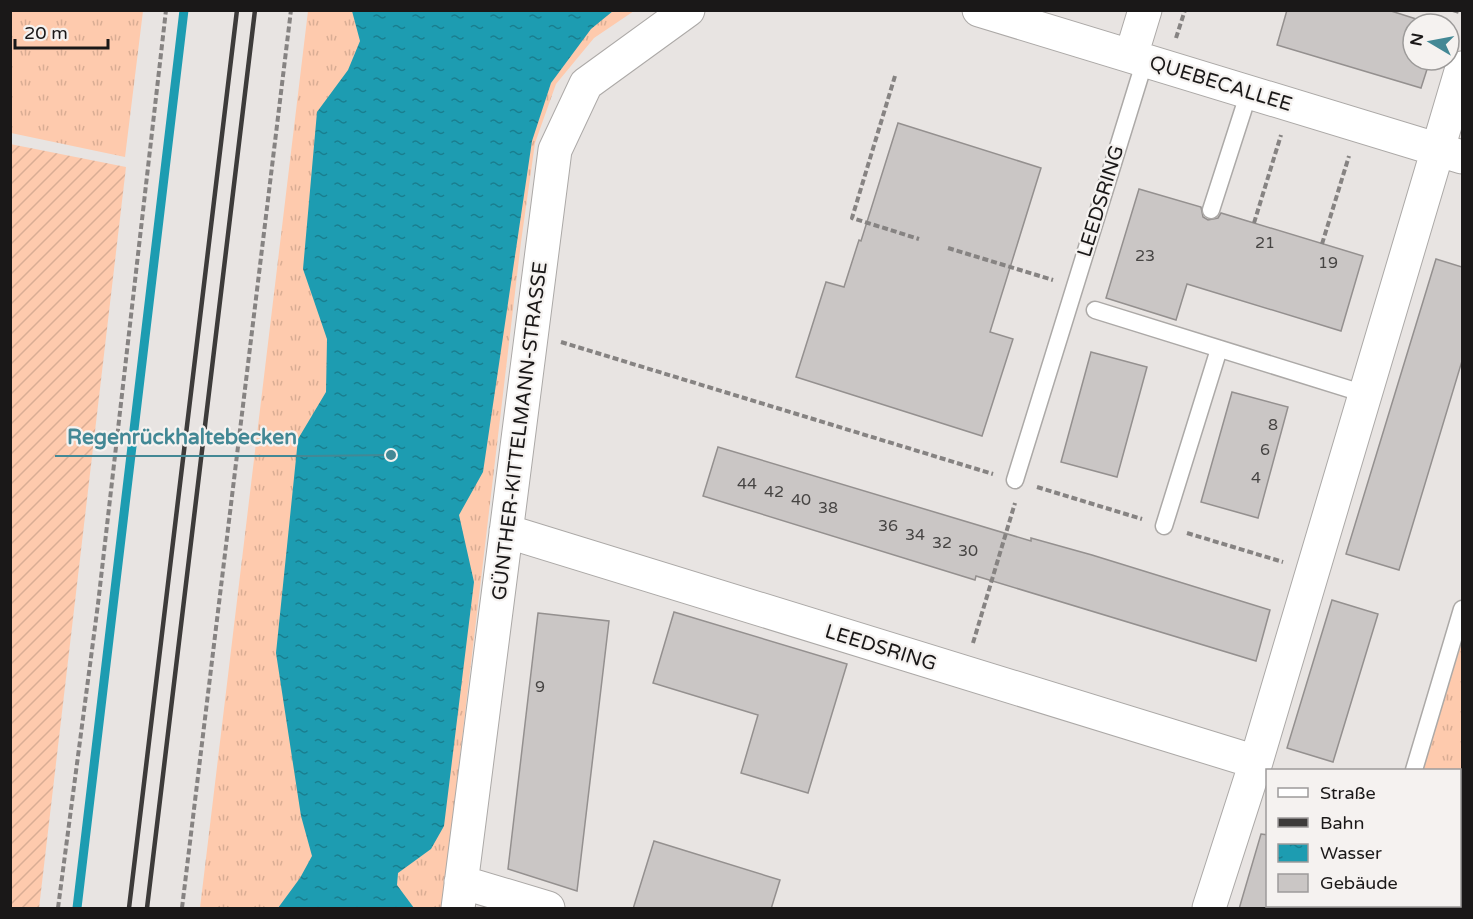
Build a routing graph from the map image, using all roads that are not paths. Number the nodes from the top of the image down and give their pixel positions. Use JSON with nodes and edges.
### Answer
{"nodes":[{"id":1,"x":688,"y":10,"type":"edge"},
{"id":2,"x":979,"y":10,"type":"edge"},
{"id":3,"x":1145,"y":10,"type":"edge"},
{"id":4,"x":1138,"y":58,"type":"junction"},
{"id":5,"x":1462,"y":68,"type":"edge"},
{"id":6,"x":1249,"y":92,"type":"junction"},
{"id":7,"x":1450,"y":154,"type":"edge"},
{"id":8,"x":1211,"y":210,"type":"dead end"},
{"id":9,"x":1095,"y":310,"type":"dead end"},
{"id":10,"x":1219,"y":349,"type":"junction"},
{"id":11,"x":1365,"y":394,"type":"junction"},
{"id":12,"x":1018,"y":482,"type":"road end"},
{"id":13,"x":1164,"y":526,"type":"road end"},
{"id":14,"x":506,"y":531,"type":"junction"},
{"id":15,"x":1462,"y":609,"type":"edge"},
{"id":16,"x":1256,"y":762,"type":"junction"},
{"id":17,"x":1415,"y":769,"type":"edge"},
{"id":18,"x":459,"y":895,"type":"edge"},
{"id":19,"x":548,"y":909,"type":"edge"},
{"id":20,"x":1209,"y":909,"type":"edge"}],
"edges":[{"from":1,"to":14,"type":"street","name":"GÜNTHER-KITTELMANN-STRASSE"},
{"from":2,"to":4,"type":"street","name":"QUEBECALLEE"},
{"from":3,"to":4,"type":"street"},
{"from":4,"to":6,"type":"street","name":"QUEBECALLEE"},
{"from":4,"to":12,"type":"lane","name":"LEEDSRING"},
{"from":5,"to":7,"type":"street"},
{"from":6,"to":7,"type":"street","name":"QUEBECALLEE"},
{"from":6,"to":8,"type":"lane"},
{"from":7,"to":11,"type":"street"},
{"from":9,"to":10,"type":"lane"},
{"from":10,"to":11,"type":"lane"},
{"from":10,"to":13,"type":"lane"},
{"from":11,"to":16,"type":"street"},
{"from":14,"to":16,"type":"street","name":"LEEDSRING"},
{"from":14,"to":18,"type":"street","name":"GÜNTHER-KITTELMANN-STRASSE"},
{"from":15,"to":17,"type":"lane"},
{"from":16,"to":20,"type":"street"},
{"from":18,"to":19,"type":"street"}]}
